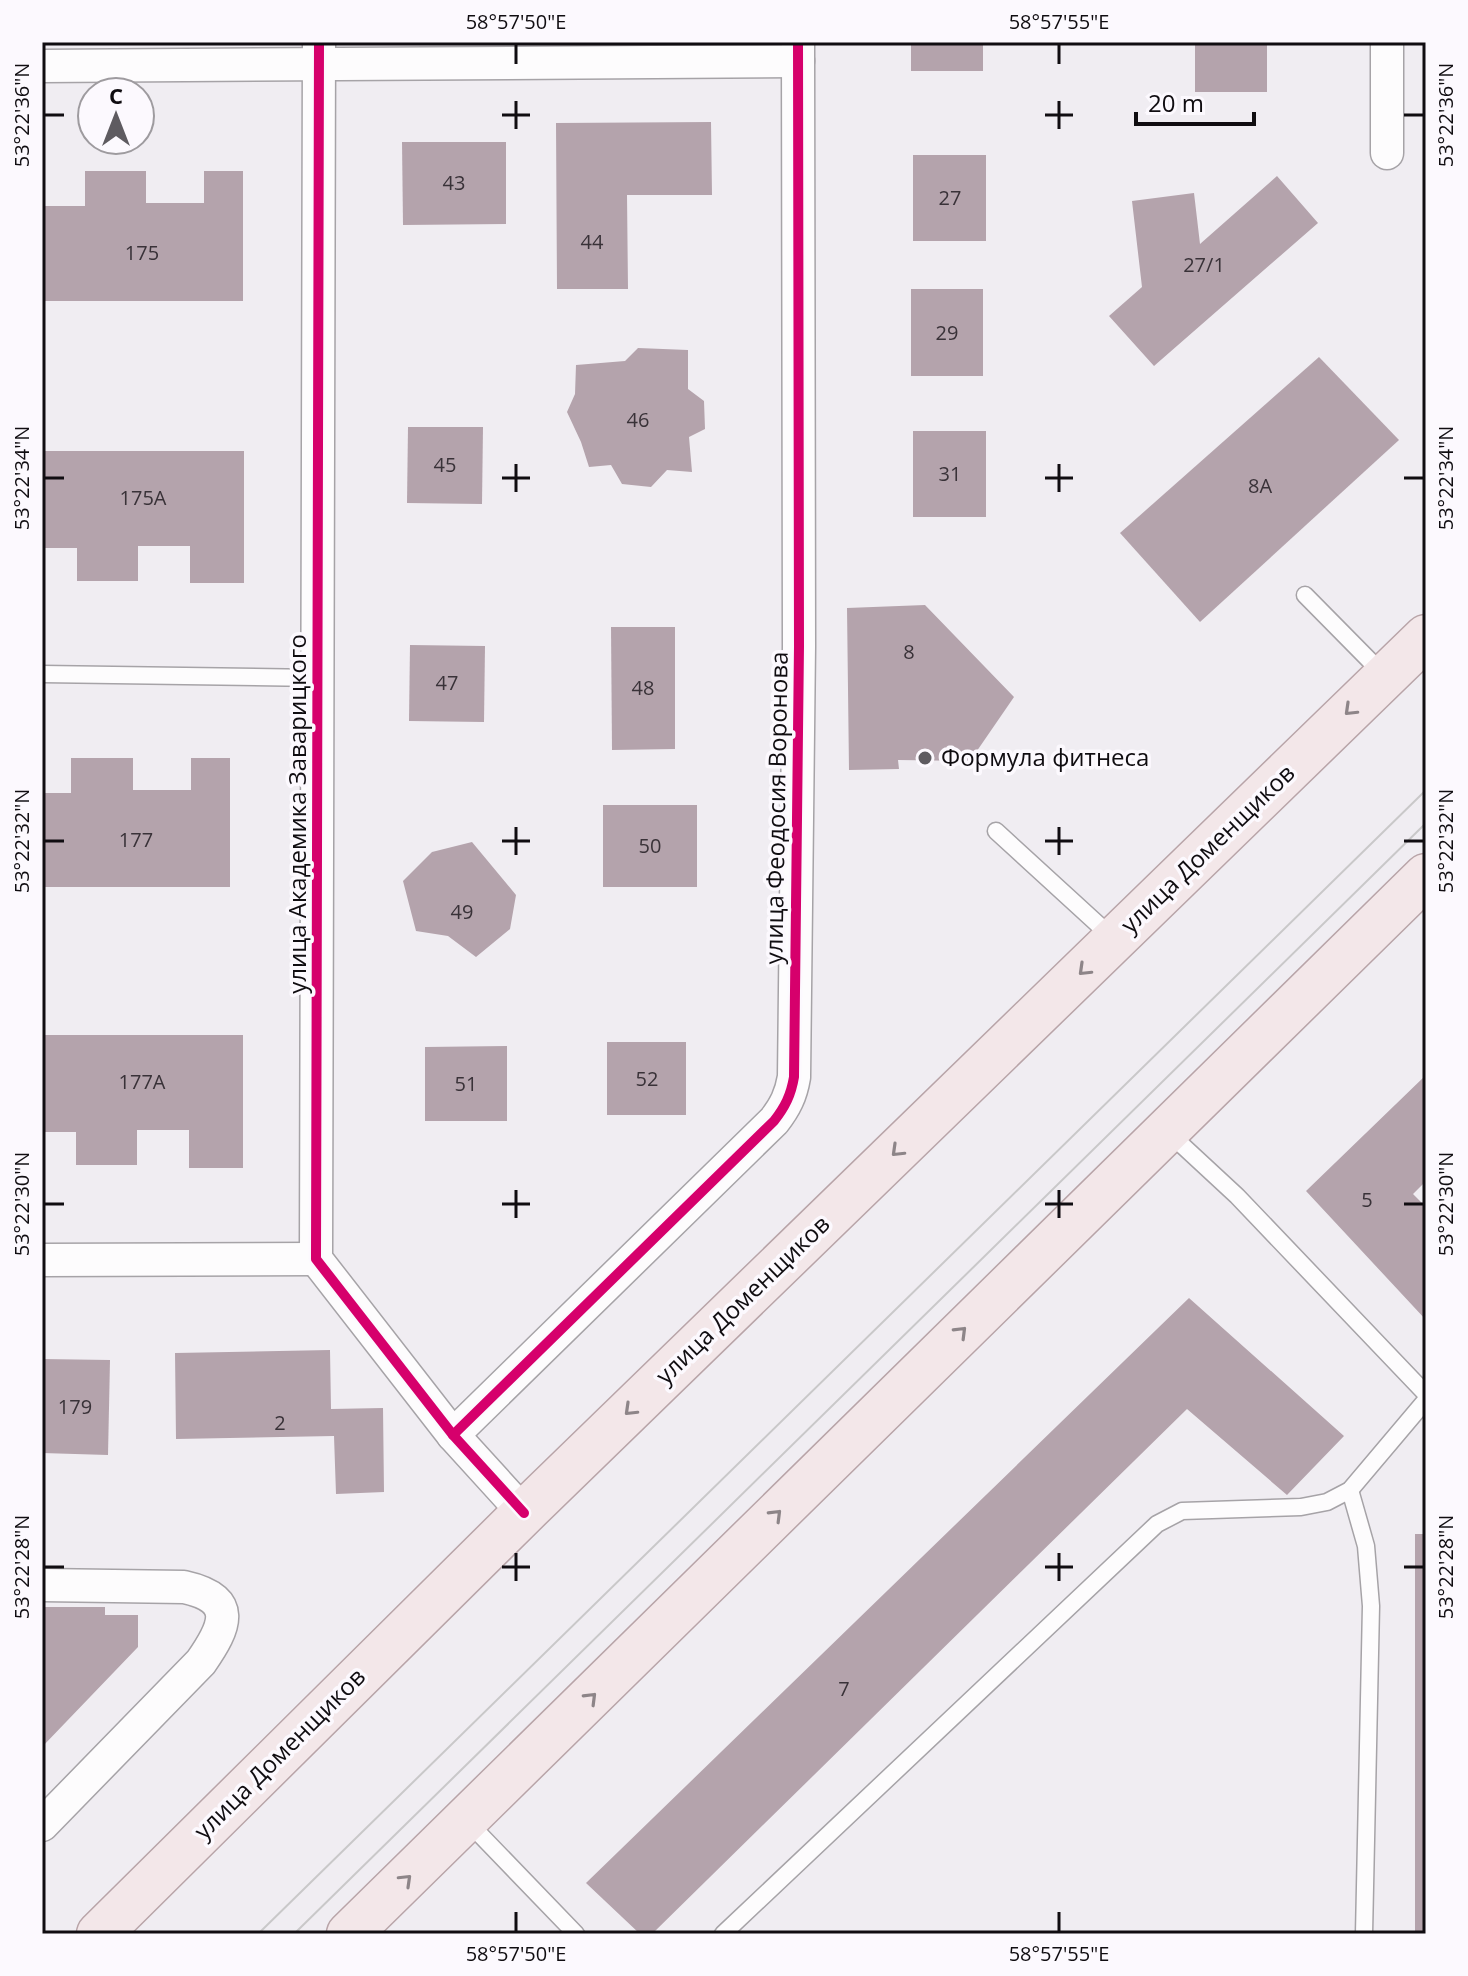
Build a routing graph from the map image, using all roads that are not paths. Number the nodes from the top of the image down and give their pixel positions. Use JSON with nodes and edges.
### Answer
{"nodes":[{"id":1,"x":1387,"y":42,"type":"edge"},
{"id":2,"x":798,"y":51,"type":"edge"},
{"id":3,"x":319,"y":53,"type":"edge"},
{"id":4,"x":42,"y":66,"type":"edge"},
{"id":5,"x":1387,"y":153,"type":"dead end"},
{"id":6,"x":1305,"y":595,"type":"dead end"},
{"id":7,"x":1426,"y":637,"type":"edge"},
{"id":8,"x":42,"y":674,"type":"edge"},
{"id":9,"x":1385,"y":676,"type":"junction"},
{"id":10,"x":318,"y":678,"type":"junction"},
{"id":11,"x":996,"y":831,"type":"dead end"},
{"id":12,"x":1426,"y":876,"type":"edge"},
{"id":13,"x":1115,"y":940,"type":"junction"},
{"id":14,"x":1166,"y":1130,"type":"junction"},
{"id":15,"x":316,"y":1259,"type":"junction"},
{"id":16,"x":42,"y":1260,"type":"edge"},
{"id":17,"x":1426,"y":1397,"type":"edge"},
{"id":18,"x":453,"y":1435,"type":"junction"},
{"id":19,"x":1350,"y":1490,"type":"junction"},
{"id":20,"x":524,"y":1513,"type":"junction"},
{"id":21,"x":42,"y":1585,"type":"edge"},
{"id":22,"x":467,"y":1821,"type":"junction"},
{"id":23,"x":42,"y":1825,"type":"edge"},
{"id":24,"x":99,"y":1934,"type":"edge"},
{"id":25,"x":349,"y":1934,"type":"edge"},
{"id":26,"x":576,"y":1934,"type":"edge"},
{"id":27,"x":723,"y":1934,"type":"edge"},
{"id":28,"x":1364,"y":1934,"type":"edge"}],
"edges":[{"from":1,"to":5,"type":"street"},
{"from":2,"to":3,"type":"street"},
{"from":2,"to":18,"type":"street","name":"улица Феодосия Воронова"},
{"from":3,"to":4,"type":"street"},
{"from":3,"to":10,"type":"street","name":"улица Академика Заварицкого"},
{"from":6,"to":9,"type":"lane"},
{"from":7,"to":9,"type":"main road","name":"улица Доменщиков"},
{"from":8,"to":10,"type":"lane"},
{"from":9,"to":13,"type":"main road","name":"улица Доменщиков","one_way":true},
{"from":10,"to":15,"type":"street","name":"улица Академика Заварицкого"},
{"from":11,"to":13,"type":"lane"},
{"from":12,"to":14,"type":"main road"},
{"from":13,"to":20,"type":"main road","name":"улица Доменщиков","one_way":true},
{"from":14,"to":17,"type":"lane"},
{"from":22,"to":14,"type":"main road","one_way":true},
{"from":15,"to":16,"type":"street"},
{"from":15,"to":18,"type":"street"},
{"from":17,"to":19,"type":"lane"},
{"from":18,"to":20,"type":"street"},
{"from":19,"to":27,"type":"lane"},
{"from":19,"to":28,"type":"lane"},
{"from":20,"to":24,"type":"main road","name":"улица Доменщиков"},
{"from":21,"to":23,"type":"street"},
{"from":25,"to":22,"type":"main road","one_way":true},
{"from":22,"to":26,"type":"lane"}]}
